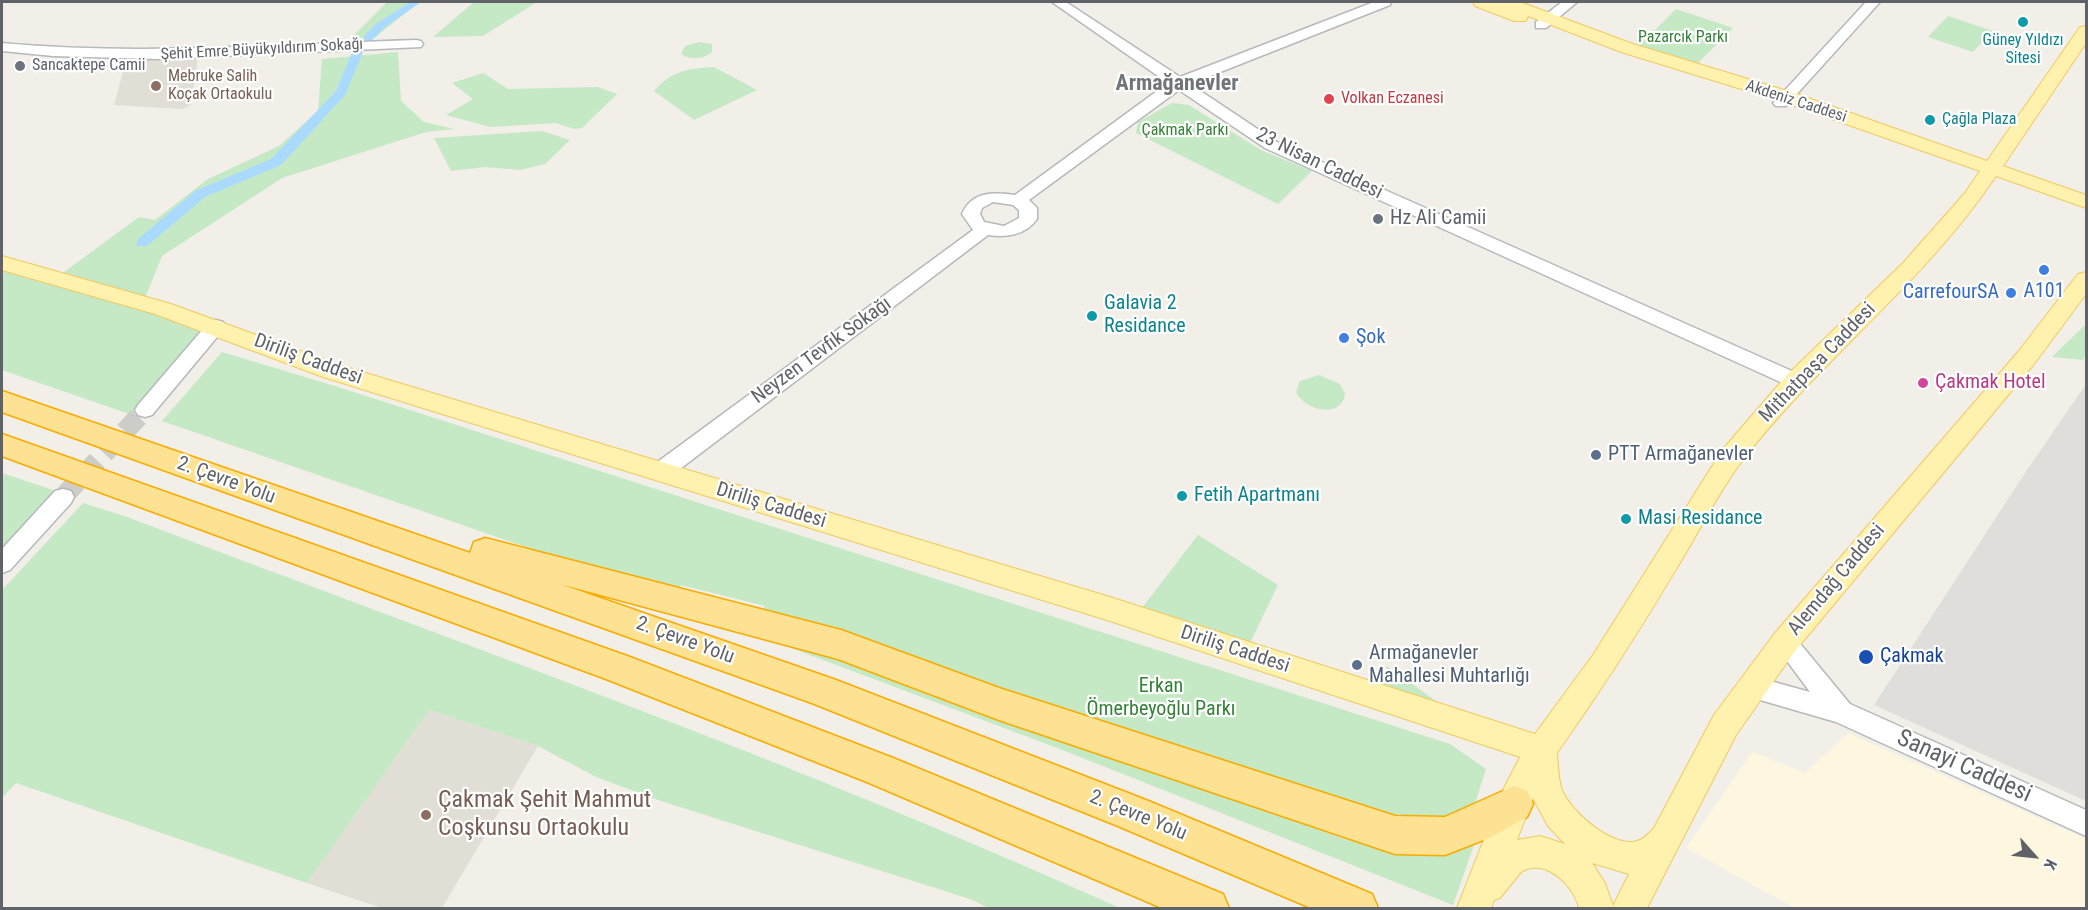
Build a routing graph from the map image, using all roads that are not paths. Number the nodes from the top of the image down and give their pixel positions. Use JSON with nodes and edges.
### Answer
{"nodes":[{"id":1,"x":1058,"y":2,"type":"edge"},
{"id":2,"x":1385,"y":2,"type":"edge"},
{"id":3,"x":1481,"y":2,"type":"edge"},
{"id":4,"x":1506,"y":2,"type":"edge"},
{"id":5,"x":1873,"y":2,"type":"edge"},
{"id":6,"x":1550,"y":13,"type":"edge"},
{"id":7,"x":2086,"y":31,"type":"edge"},
{"id":8,"x":416,"y":44,"type":"dead end"},
{"id":9,"x":2,"y":47,"type":"edge"},
{"id":10,"x":1178,"y":83,"type":"junction"},
{"id":11,"x":1784,"y":100,"type":"junction"},
{"id":12,"x":1995,"y":166,"type":"junction"},
{"id":13,"x":2086,"y":196,"type":"edge"},
{"id":14,"x":1018,"y":200,"type":"junction"},
{"id":15,"x":2086,"y":202,"type":"edge"},
{"id":16,"x":985,"y":229,"type":"junction"},
{"id":17,"x":2086,"y":260,"type":"edge"},
{"id":18,"x":2,"y":263,"type":"edge"},
{"id":19,"x":2081,"y":287,"type":"edge"},
{"id":20,"x":216,"y":326,"type":"junction"},
{"id":21,"x":1796,"y":381,"type":"junction"},
{"id":22,"x":2,"y":401,"type":"edge"},
{"id":23,"x":145,"y":410,"type":"tunnel mouth"},
{"id":24,"x":2,"y":445,"type":"edge"},
{"id":25,"x":154,"y":454,"type":"junction"},
{"id":26,"x":660,"y":472,"type":"junction"},
{"id":27,"x":63,"y":497,"type":"tunnel mouth"},
{"id":28,"x":2,"y":564,"type":"edge"},
{"id":29,"x":1785,"y":642,"type":"junction"},
{"id":30,"x":1752,"y":687,"type":"junction"},
{"id":31,"x":1841,"y":712,"type":"junction"},
{"id":32,"x":1541,"y":750,"type":"junction"},
{"id":33,"x":1514,"y":804,"type":"junction"},
{"id":34,"x":2086,"y":823,"type":"edge"},
{"id":35,"x":1665,"y":839,"type":"junction"},
{"id":36,"x":1475,"y":906,"type":"edge"},
{"id":37,"x":1209,"y":909,"type":"edge"},
{"id":38,"x":1358,"y":909,"type":"edge"},
{"id":39,"x":1596,"y":909,"type":"edge"},
{"id":40,"x":1629,"y":909,"type":"edge"}],
"edges":[{"from":1,"to":10,"type":"street","name":"23 Nisan Caddesi"},
{"from":2,"to":10,"type":"street"},
{"from":3,"to":6,"type":"main road","name":"Akdeniz Caddesi"},
{"from":4,"to":6,"type":"main road","name":"Akdeniz Caddesi"},
{"from":5,"to":11,"type":"street"},
{"from":6,"to":11,"type":"main road","name":"Akdeniz Caddesi"},
{"from":7,"to":12,"type":"main road","name":"Mithatpaşa Caddesi"},
{"from":8,"to":9,"type":"street","name":"Şehit Emre Büyükyıldırım Sokağı"},
{"from":10,"to":14,"type":"street"},
{"from":10,"to":21,"type":"street","name":"23 Nisan Caddesi"},
{"from":11,"to":12,"type":"main road","name":"Akdeniz Caddesi"},
{"from":12,"to":13,"type":"main road","name":"Akdeniz Caddesi"},
{"from":12,"to":15,"type":"main road","name":"Akdeniz Caddesi"},
{"from":12,"to":21,"type":"main road","name":"Mithatpaşa Caddesi"},
{"from":14,"to":16,"type":"street"},
{"from":14,"to":16,"type":"street"},
{"from":16,"to":26,"type":"street","name":"Neyzen Tevfik Sokağı"},
{"from":17,"to":19,"type":"main road"},
{"from":18,"to":20,"type":"main road","name":"Diriliş Caddesi"},
{"from":19,"to":29,"type":"main road","name":"Alemdağ Caddesi"},
{"from":20,"to":23,"type":"street"},
{"from":20,"to":26,"type":"main road","name":"Diriliş Caddesi"},
{"from":21,"to":32,"type":"main road","name":"Mithatpaşa Caddesi"},
{"from":22,"to":25,"type":"highway","name":"2. Çevre Yolu"},
{"from":24,"to":37,"type":"highway"},
{"from":25,"to":33,"type":"highway"},
{"from":25,"to":38,"type":"highway","name":"2. Çevre Yolu"},
{"from":26,"to":32,"type":"main road","name":"Diriliş Caddesi"},
{"from":27,"to":28,"type":"street"},
{"from":29,"to":30,"type":"main road","name":"Alemdağ Caddesi"},
{"from":29,"to":31,"type":"street","name":"Sanayi Caddesi"},
{"from":30,"to":31,"type":"street","name":"Sanayi Caddesi"},
{"from":30,"to":35,"type":"main road","name":"Alemdağ Caddesi"},
{"from":31,"to":34,"type":"street","name":"Sanayi Caddesi"},
{"from":32,"to":33,"type":"main road","name":"Mithatpaşa Caddesi"},
{"from":32,"to":35,"type":"main road"},
{"from":33,"to":36,"type":"main road","name":"Mithatpaşa Caddesi"},
{"from":35,"to":40,"type":"main road","name":"Alemdağ Caddesi"},
{"from":36,"to":39,"type":"main road"}]}
